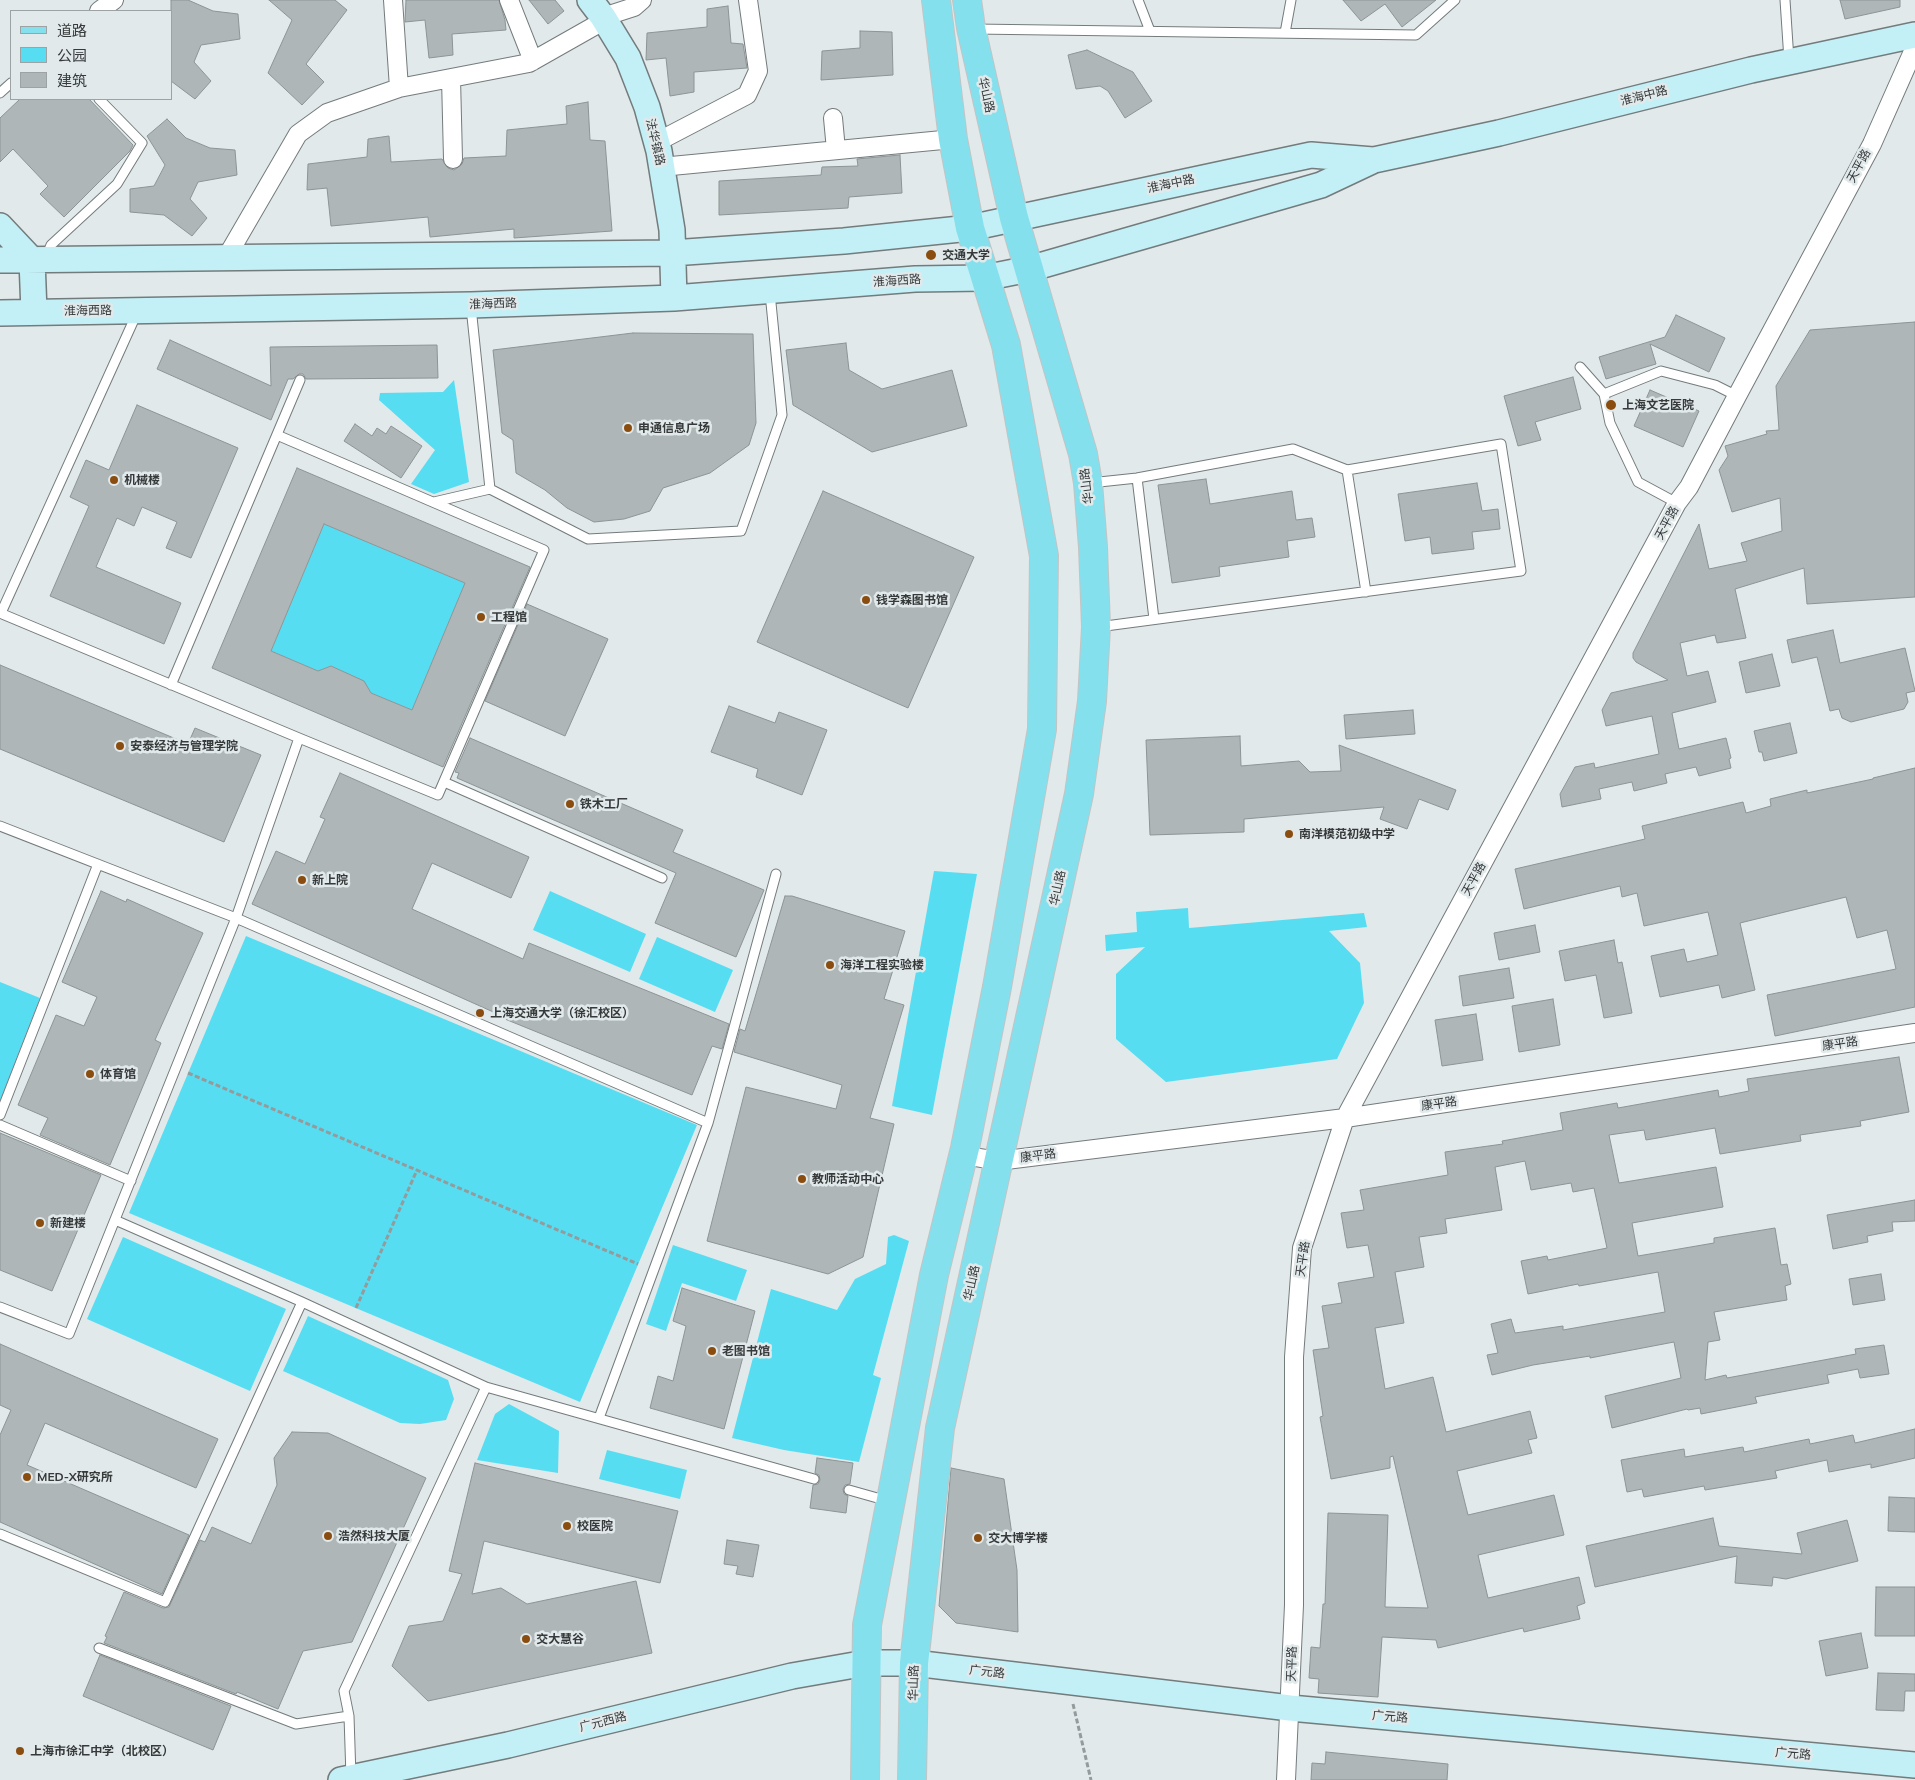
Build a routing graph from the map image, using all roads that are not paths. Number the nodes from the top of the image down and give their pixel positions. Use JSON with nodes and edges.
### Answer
{"nodes":[{"id":1,"x":114,"y":0,"type":"edge"},
{"id":2,"x":393,"y":0,"type":"edge"},
{"id":3,"x":509,"y":0,"type":"edge"},
{"id":4,"x":642,"y":0,"type":"edge"},
{"id":5,"x":748,"y":0,"type":"edge"},
{"id":6,"x":936,"y":0,"type":"edge"},
{"id":7,"x":966,"y":0,"type":"edge"},
{"id":8,"x":1138,"y":0,"type":"edge"},
{"id":9,"x":1291,"y":0,"type":"edge"},
{"id":10,"x":1455,"y":0,"type":"edge"},
{"id":11,"x":1786,"y":0,"type":"edge"},
{"id":12,"x":101,"y":10,"type":"edge"},
{"id":13,"x":599,"y":12,"type":"edge"},
{"id":14,"x":971,"y":28,"type":"junction"},
{"id":15,"x":1150,"y":31,"type":"junction"},
{"id":16,"x":1285,"y":33,"type":"junction"},
{"id":17,"x":1915,"y":35,"type":"edge"},
{"id":18,"x":1915,"y":48,"type":"edge"},
{"id":19,"x":533,"y":61,"type":"junction"},
{"id":20,"x":1789,"y":62,"type":"junction"},
{"id":21,"x":451,"y":78,"type":"junction"},
{"id":22,"x":10,"y":84,"type":"edge"},
{"id":23,"x":399,"y":88,"type":"junction"},
{"id":24,"x":0,"y":93,"type":"edge"},
{"id":25,"x":101,"y":100,"type":"edge"},
{"id":26,"x":833,"y":118,"type":"dead end"},
{"id":27,"x":953,"y":139,"type":"junction"},
{"id":28,"x":657,"y":142,"type":"junction"},
{"id":29,"x":836,"y":150,"type":"junction"},
{"id":30,"x":453,"y":159,"type":"dead end"},
{"id":31,"x":1374,"y":160,"type":"junction"},
{"id":32,"x":662,"y":167,"type":"junction"},
{"id":33,"x":1014,"y":218,"type":"junction"},
{"id":34,"x":0,"y":226,"type":"edge"},
{"id":35,"x":970,"y":228,"type":"junction"},
{"id":36,"x":672,"y":253,"type":"junction"},
{"id":37,"x":226,"y":258,"type":"junction"},
{"id":38,"x":0,"y":260,"type":"edge"},
{"id":39,"x":38,"y":260,"type":"junction"},
{"id":40,"x":1029,"y":269,"type":"junction"},
{"id":41,"x":984,"y":278,"type":"junction"},
{"id":42,"x":770,"y":290,"type":"junction"},
{"id":43,"x":674,"y":298,"type":"junction"},
{"id":44,"x":471,"y":305,"type":"junction"},
{"id":45,"x":138,"y":311,"type":"junction"},
{"id":46,"x":34,"y":312,"type":"junction"},
{"id":47,"x":0,"y":313,"type":"edge"},
{"id":48,"x":1580,"y":367,"type":"dead end"},
{"id":49,"x":300,"y":380,"type":"dead end"},
{"id":50,"x":1604,"y":394,"type":"junction"},
{"id":51,"x":1737,"y":396,"type":"junction"},
{"id":52,"x":277,"y":435,"type":"junction"},
{"id":53,"x":1347,"y":470,"type":"junction"},
{"id":54,"x":1137,"y":478,"type":"junction"},
{"id":55,"x":1088,"y":483,"type":"junction"},
{"id":56,"x":490,"y":489,"type":"junction"},
{"id":57,"x":434,"y":502,"type":"junction"},
{"id":58,"x":1677,"y":503,"type":"junction"},
{"id":59,"x":1366,"y":592,"type":"junction"},
{"id":60,"x":1,"y":613,"type":"edge"},
{"id":61,"x":1154,"y":619,"type":"junction"},
{"id":62,"x":1096,"y":627,"type":"junction"},
{"id":63,"x":171,"y":685,"type":"junction"},
{"id":64,"x":299,"y":738,"type":"junction"},
{"id":65,"x":444,"y":782,"type":"junction"},
{"id":66,"x":0,"y":826,"type":"edge"},
{"id":67,"x":98,"y":864,"type":"junction"},
{"id":68,"x":776,"y":874,"type":"dead end"},
{"id":69,"x":662,"y":878,"type":"dead end"},
{"id":70,"x":236,"y":918,"type":"junction"},
{"id":71,"x":1915,"y":1033,"type":"edge"},
{"id":72,"x":0,"y":1115,"type":"edge"},
{"id":73,"x":1345,"y":1118,"type":"junction"},
{"id":74,"x":708,"y":1122,"type":"junction"},
{"id":75,"x":0,"y":1125,"type":"edge"},
{"id":76,"x":963,"y":1156,"type":"junction"},
{"id":77,"x":998,"y":1161,"type":"junction"},
{"id":78,"x":131,"y":1181,"type":"junction"},
{"id":79,"x":116,"y":1220,"type":"junction"},
{"id":80,"x":302,"y":1302,"type":"junction"},
{"id":81,"x":0,"y":1307,"type":"edge"},
{"id":82,"x":486,"y":1387,"type":"junction"},
{"id":83,"x":598,"y":1418,"type":"junction"},
{"id":84,"x":814,"y":1479,"type":"dead end"},
{"id":85,"x":849,"y":1490,"type":"dead end"},
{"id":86,"x":891,"y":1501,"type":"junction"},
{"id":87,"x":0,"y":1534,"type":"edge"},
{"id":88,"x":99,"y":1648,"type":"dead end"},
{"id":89,"x":866,"y":1663,"type":"junction"},
{"id":90,"x":914,"y":1663,"type":"junction"},
{"id":91,"x":1290,"y":1708,"type":"junction"},
{"id":92,"x":349,"y":1716,"type":"junction"},
{"id":93,"x":1915,"y":1766,"type":"edge"},
{"id":94,"x":347,"y":1779,"type":"edge"},
{"id":95,"x":865,"y":1780,"type":"edge"},
{"id":96,"x":912,"y":1780,"type":"edge"},
{"id":97,"x":1286,"y":1780,"type":"edge"}],
"edges":[{"from":1,"to":12,"type":"street"},
{"from":2,"to":23,"type":"street"},
{"from":3,"to":19,"type":"street"},
{"from":4,"to":13,"type":"street"},
{"from":5,"to":28,"type":"street"},
{"from":6,"to":27,"type":"main road"},
{"from":7,"to":14,"type":"main road","name":"华山路"},
{"from":8,"to":15,"type":"lane"},
{"from":9,"to":16,"type":"lane"},
{"from":10,"to":16,"type":"lane"},
{"from":11,"to":20,"type":"lane"},
{"from":13,"to":19,"type":"street"},
{"from":13,"to":28,"type":"main road","name":"法华镇路"},
{"from":14,"to":15,"type":"lane"},
{"from":14,"to":33,"type":"main road","name":"华山路"},
{"from":15,"to":16,"type":"lane"},
{"from":17,"to":20,"type":"main road","name":"淮海中路"},
{"from":18,"to":51,"type":"street","name":"天平路"},
{"from":19,"to":21,"type":"street"},
{"from":20,"to":31,"type":"main road","name":"淮海中路"},
{"from":21,"to":23,"type":"street"},
{"from":21,"to":30,"type":"street"},
{"from":22,"to":24,"type":"lane"},
{"from":23,"to":37,"type":"street"},
{"from":25,"to":39,"type":"lane"},
{"from":26,"to":29,"type":"street"},
{"from":27,"to":29,"type":"street"},
{"from":27,"to":35,"type":"main road"},
{"from":28,"to":32,"type":"main road","name":"法华镇路"},
{"from":29,"to":32,"type":"street"},
{"from":31,"to":33,"type":"main road","name":"淮海中路"},
{"from":31,"to":40,"type":"main road","name":"淮海中路"},
{"from":32,"to":36,"type":"main road","name":"法华镇路"},
{"from":33,"to":35,"type":"main road","name":"淮海中路"},
{"from":33,"to":40,"type":"main road","name":"华山路"},
{"from":34,"to":39,"type":"main road"},
{"from":35,"to":36,"type":"main road"},
{"from":35,"to":41,"type":"main road"},
{"from":36,"to":37,"type":"main road"},
{"from":36,"to":43,"type":"main road","name":"法华镇路"},
{"from":37,"to":39,"type":"main road"},
{"from":38,"to":39,"type":"main road"},
{"from":39,"to":46,"type":"main road"},
{"from":40,"to":41,"type":"main road","name":"淮海中路"},
{"from":40,"to":55,"type":"main road","name":"华山路"},
{"from":41,"to":42,"type":"main road","name":"淮海西路"},
{"from":41,"to":76,"type":"main road"},
{"from":42,"to":43,"type":"main road","name":"淮海西路"},
{"from":42,"to":56,"type":"lane"},
{"from":43,"to":44,"type":"main road","name":"淮海西路"},
{"from":44,"to":45,"type":"main road","name":"淮海西路"},
{"from":44,"to":56,"type":"lane"},
{"from":45,"to":46,"type":"main road","name":"淮海西路"},
{"from":45,"to":60,"type":"lane"},
{"from":46,"to":47,"type":"main road","name":"淮海西路"},
{"from":48,"to":50,"type":"lane"},
{"from":49,"to":52,"type":"lane"},
{"from":50,"to":51,"type":"lane"},
{"from":50,"to":58,"type":"lane"},
{"from":51,"to":58,"type":"street","name":"天平路"},
{"from":52,"to":57,"type":"lane"},
{"from":52,"to":63,"type":"lane"},
{"from":53,"to":54,"type":"lane"},
{"from":53,"to":59,"type":"lane"},
{"from":53,"to":59,"type":"lane"},
{"from":54,"to":55,"type":"lane"},
{"from":54,"to":61,"type":"lane"},
{"from":55,"to":62,"type":"main road","name":"华山路"},
{"from":56,"to":57,"type":"lane"},
{"from":57,"to":65,"type":"lane"},
{"from":58,"to":73,"type":"street","name":"天平路"},
{"from":59,"to":61,"type":"lane"},
{"from":60,"to":63,"type":"lane"},
{"from":61,"to":62,"type":"lane"},
{"from":62,"to":77,"type":"main road","name":"华山路"},
{"from":63,"to":64,"type":"lane"},
{"from":64,"to":65,"type":"lane"},
{"from":64,"to":70,"type":"lane"},
{"from":65,"to":69,"type":"lane"},
{"from":66,"to":67,"type":"lane"},
{"from":67,"to":70,"type":"lane"},
{"from":67,"to":72,"type":"lane"},
{"from":68,"to":74,"type":"lane"},
{"from":70,"to":74,"type":"lane"},
{"from":70,"to":78,"type":"lane"},
{"from":71,"to":73,"type":"street","name":"康平路"},
{"from":73,"to":77,"type":"street","name":"康平路"},
{"from":73,"to":91,"type":"street","name":"天平路"},
{"from":74,"to":83,"type":"lane"},
{"from":75,"to":78,"type":"lane"},
{"from":76,"to":77,"type":"street","name":"康平路"},
{"from":76,"to":86,"type":"main road"},
{"from":77,"to":90,"type":"main road","name":"华山路"},
{"from":78,"to":79,"type":"lane"},
{"from":79,"to":80,"type":"lane"},
{"from":79,"to":81,"type":"lane"},
{"from":80,"to":82,"type":"lane"},
{"from":80,"to":87,"type":"lane"},
{"from":82,"to":83,"type":"lane"},
{"from":82,"to":92,"type":"lane"},
{"from":83,"to":84,"type":"lane"},
{"from":85,"to":86,"type":"lane"},
{"from":86,"to":89,"type":"main road"},
{"from":88,"to":92,"type":"lane"},
{"from":89,"to":90,"type":"main road","name":"广元路"},
{"from":89,"to":94,"type":"main road","name":"广元西路"},
{"from":89,"to":95,"type":"main road"},
{"from":90,"to":91,"type":"main road","name":"广元路"},
{"from":90,"to":96,"type":"main road","name":"华山路"},
{"from":91,"to":93,"type":"main road","name":"广元路"},
{"from":91,"to":97,"type":"street","name":"天平路"},
{"from":92,"to":94,"type":"lane"}]}
